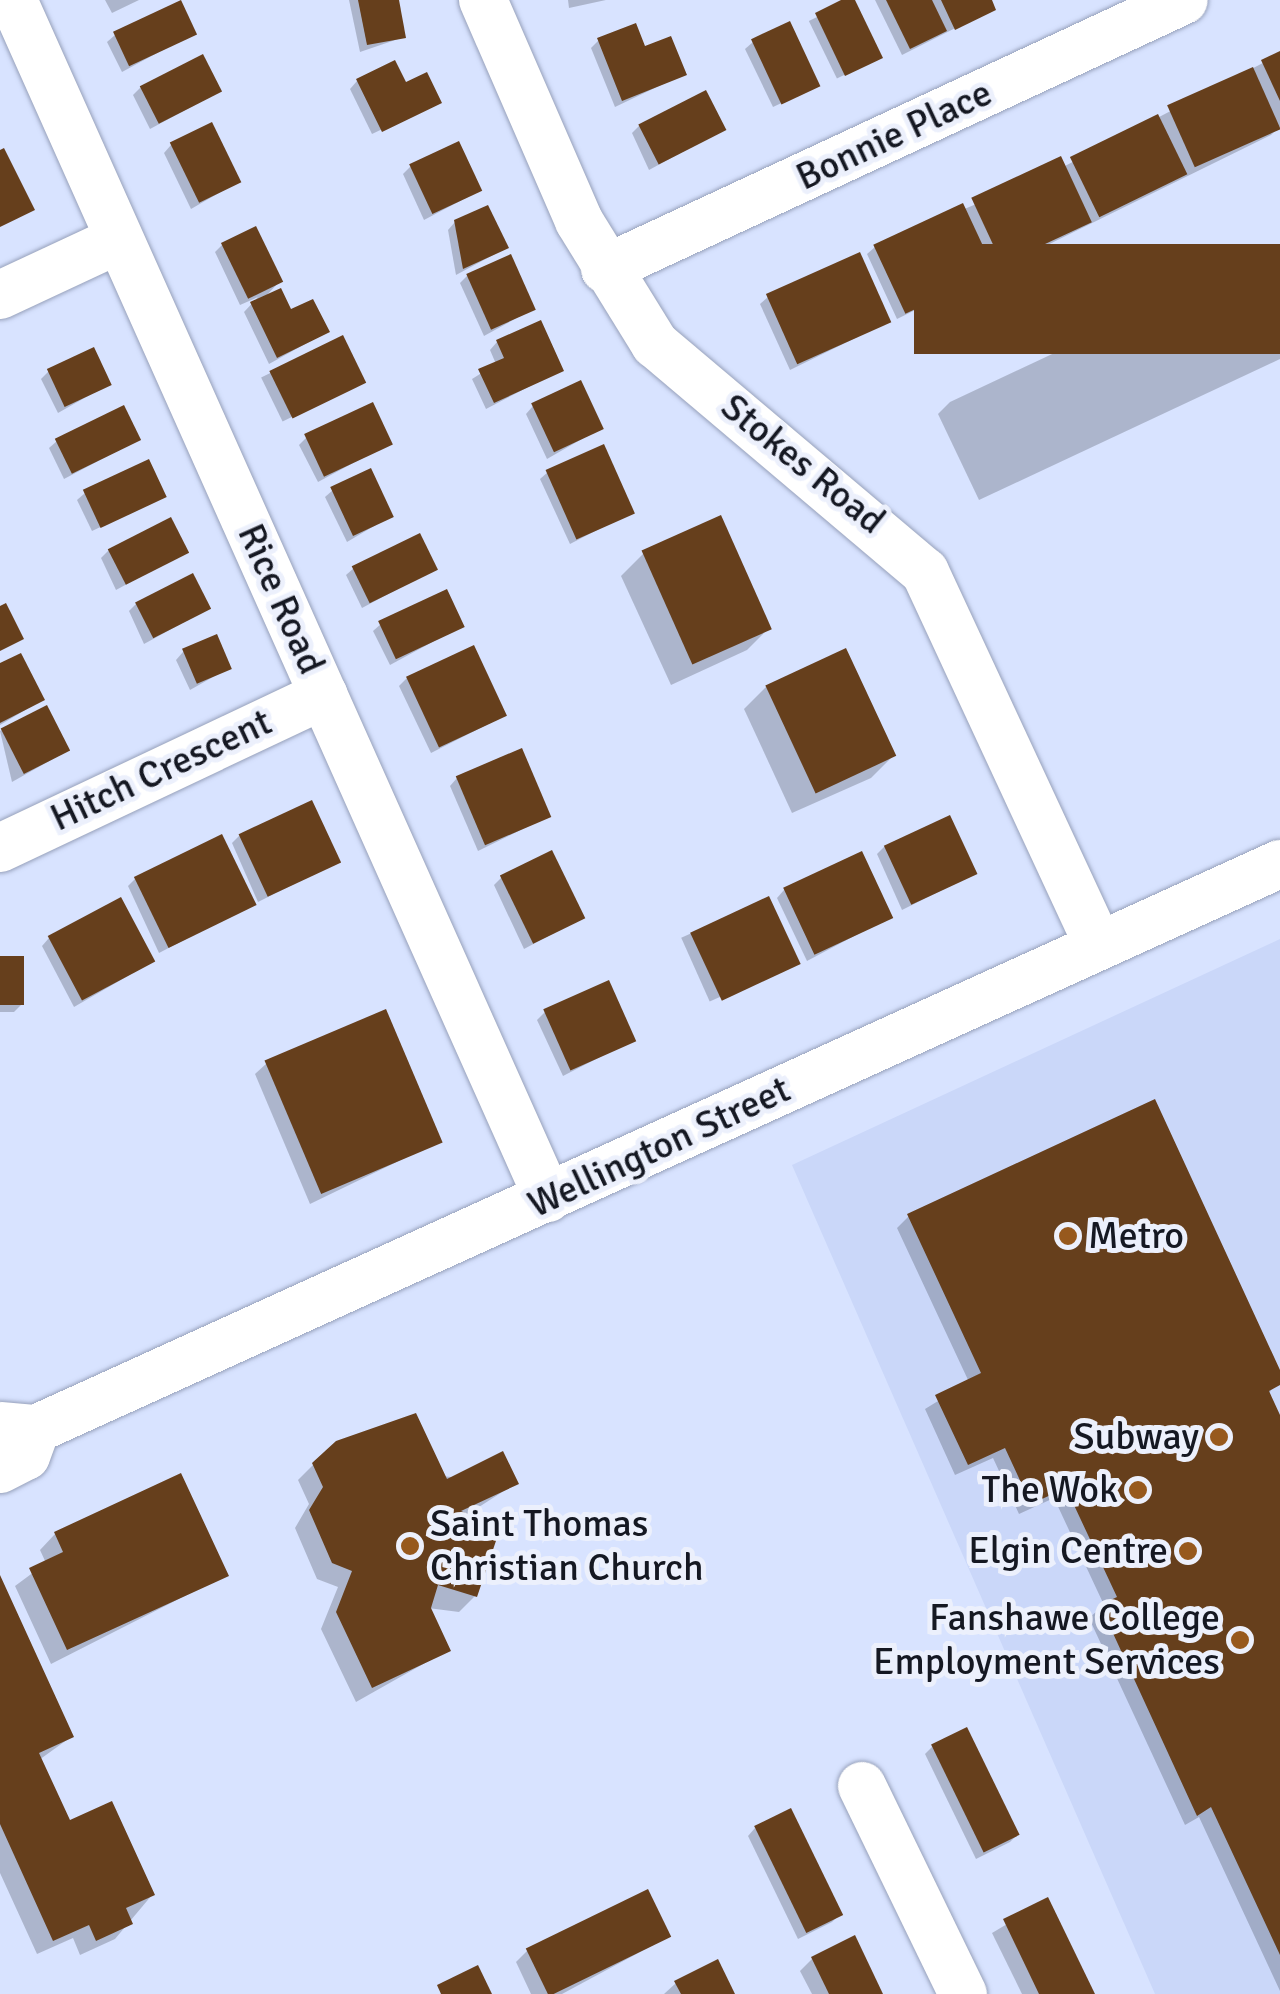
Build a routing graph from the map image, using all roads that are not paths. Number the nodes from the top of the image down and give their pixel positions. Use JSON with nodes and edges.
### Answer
{"nodes":[{"id":1,"x":14,"y":0,"type":"edge"},
{"id":2,"x":482,"y":0,"type":"edge"},
{"id":3,"x":1184,"y":0,"type":"edge"},
{"id":4,"x":118,"y":240,"type":"junction"},
{"id":5,"x":605,"y":269,"type":"junction"},
{"id":6,"x":0,"y":295,"type":"edge"},
{"id":7,"x":324,"y":695,"type":"junction"},
{"id":8,"x":0,"y":848,"type":"edge"},
{"id":9,"x":1280,"y":864,"type":"edge"},
{"id":10,"x":1099,"y":946,"type":"junction"},
{"id":11,"x":548,"y":1198,"type":"junction"},
{"id":12,"x":18,"y":1428,"type":"edge"},
{"id":13,"x":0,"y":1469,"type":"edge"},
{"id":14,"x":862,"y":1786,"type":"dead end"},
{"id":15,"x":963,"y":1994,"type":"edge"}],
"edges":[{"from":1,"to":4,"type":"street","name":"Rice Road"},
{"from":2,"to":5,"type":"street","name":"Stokes Road"},
{"from":3,"to":5,"type":"street","name":"Bonnie Place"},
{"from":4,"to":6,"type":"street"},
{"from":4,"to":7,"type":"street","name":"Rice Road"},
{"from":5,"to":10,"type":"street","name":"Stokes Road"},
{"from":7,"to":8,"type":"street","name":"Hitch Crescent"},
{"from":7,"to":11,"type":"street","name":"Rice Road"},
{"from":9,"to":10,"type":"street","name":"Wellington Street"},
{"from":10,"to":11,"type":"street","name":"Wellington Street"},
{"from":11,"to":12,"type":"street","name":"Wellington Street"},
{"from":12,"to":13,"type":"street","name":"Wellington Street"},
{"from":14,"to":15,"type":"street"}]}
